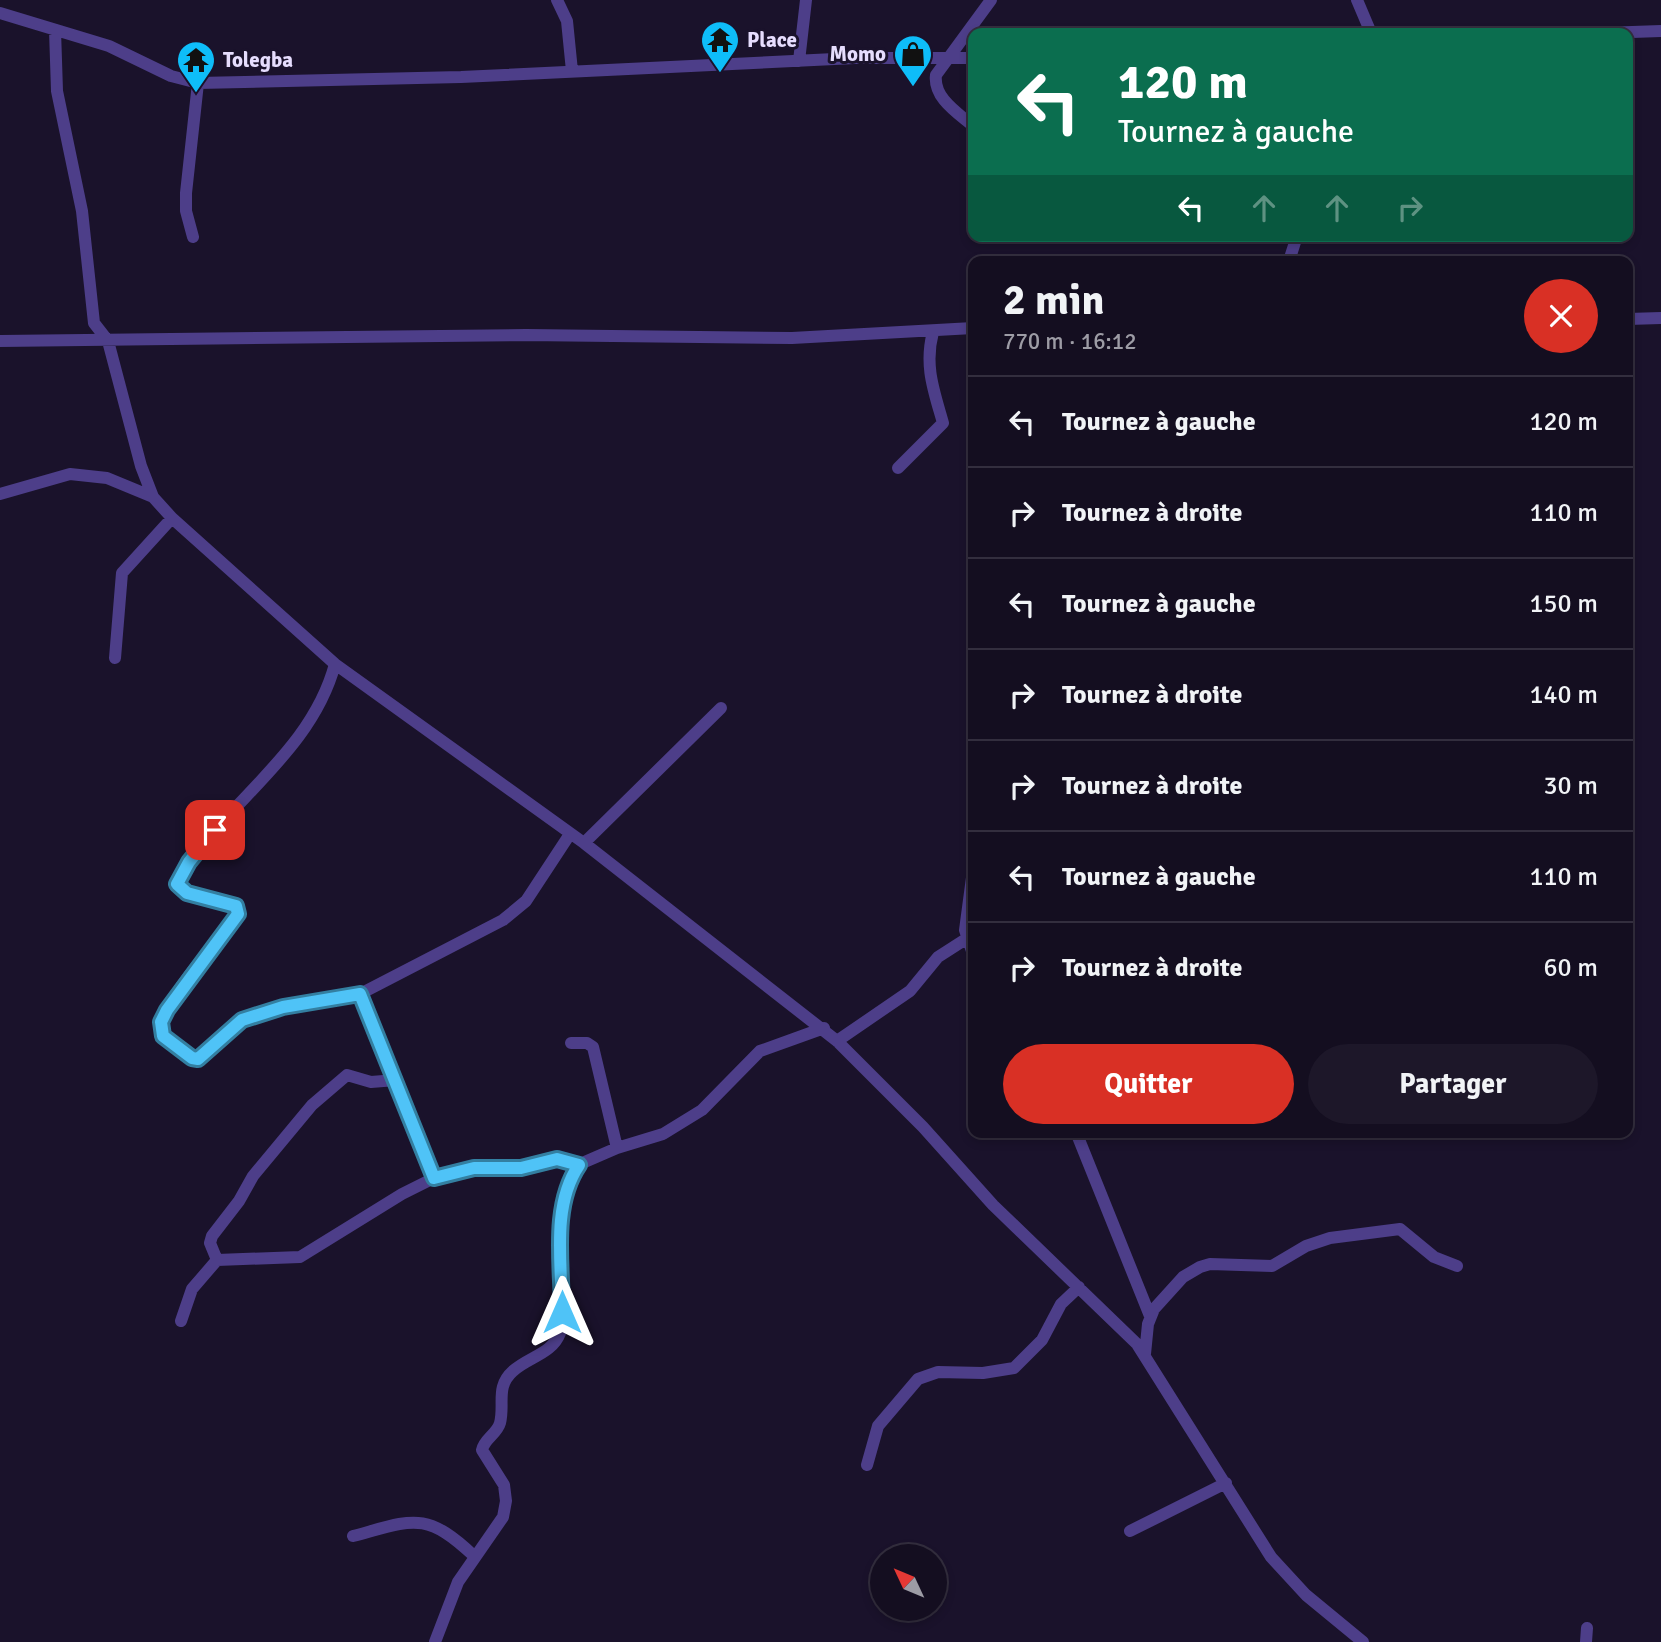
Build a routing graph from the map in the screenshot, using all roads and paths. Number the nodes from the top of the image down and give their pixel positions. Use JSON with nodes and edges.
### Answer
{"nodes":[{"id":1,"x":557,"y":0,"type":"edge"},
{"id":2,"x":806,"y":0,"type":"edge"},
{"id":3,"x":991,"y":0,"type":"edge"},
{"id":4,"x":1357,"y":0,"type":"edge"},
{"id":5,"x":0,"y":13,"type":"edge"},
{"id":6,"x":970,"y":28,"type":"edge"},
{"id":7,"x":1369,"y":28,"type":"edge"},
{"id":8,"x":55,"y":30,"type":"junction"},
{"id":9,"x":968,"y":31,"type":"edge"},
{"id":10,"x":1661,"y":31,"type":"edge"},
{"id":11,"x":1633,"y":32,"type":"edge"},
{"id":12,"x":968,"y":58,"type":"edge"},
{"id":13,"x":947,"y":59,"type":"junction"},
{"id":14,"x":799,"y":61,"type":"junction"},
{"id":15,"x":572,"y":71,"type":"junction"},
{"id":16,"x":198,"y":83,"type":"junction"},
{"id":17,"x":968,"y":122,"type":"edge"},
{"id":18,"x":192,"y":237,"type":"dead end"},
{"id":19,"x":1661,"y":318,"type":"edge"},
{"id":20,"x":1633,"y":319,"type":"edge"},
{"id":21,"x":968,"y":328,"type":"edge"},
{"id":22,"x":933,"y":332,"type":"junction"},
{"id":23,"x":0,"y":341,"type":"edge"},
{"id":24,"x":108,"y":341,"type":"junction"},
{"id":25,"x":898,"y":468,"type":"dead end"},
{"id":26,"x":0,"y":494,"type":"edge"},
{"id":27,"x":153,"y":497,"type":"junction"},
{"id":28,"x":172,"y":518,"type":"junction"},
{"id":29,"x":115,"y":658,"type":"dead end"},
{"id":30,"x":335,"y":664,"type":"junction"},
{"id":31,"x":721,"y":708,"type":"dead end"},
{"id":32,"x":570,"y":834,"type":"junction"},
{"id":33,"x":584,"y":843,"type":"junction"},
{"id":34,"x":968,"y":919,"type":"edge"},
{"id":35,"x":966,"y":939,"type":"junction"},
{"id":36,"x":968,"y":943,"type":"edge"},
{"id":37,"x":360,"y":994,"type":"junction"},
{"id":38,"x":824,"y":1028,"type":"junction"},
{"id":39,"x":837,"y":1041,"type":"junction"},
{"id":40,"x":571,"y":1043,"type":"dead end"},
{"id":41,"x":396,"y":1080,"type":"junction"},
{"id":42,"x":1078,"y":1138,"type":"edge"},
{"id":43,"x":617,"y":1148,"type":"junction"},
{"id":44,"x":579,"y":1165,"type":"junction"},
{"id":45,"x":434,"y":1178,"type":"junction"},
{"id":46,"x":217,"y":1260,"type":"junction"},
{"id":47,"x":1457,"y":1266,"type":"dead end"},
{"id":48,"x":1079,"y":1287,"type":"junction"},
{"id":49,"x":1150,"y":1316,"type":"junction"},
{"id":50,"x":181,"y":1321,"type":"dead end"},
{"id":51,"x":1145,"y":1354,"type":"junction"},
{"id":52,"x":867,"y":1465,"type":"dead end"},
{"id":53,"x":1226,"y":1483,"type":"junction"},
{"id":54,"x":1130,"y":1531,"type":"dead end"},
{"id":55,"x":353,"y":1536,"type":"dead end"},
{"id":56,"x":474,"y":1556,"type":"junction"},
{"id":57,"x":1587,"y":1628,"type":"dead end"},
{"id":58,"x":435,"y":1642,"type":"edge"},
{"id":59,"x":1363,"y":1642,"type":"edge"},
{"id":60,"x":1586,"y":1642,"type":"edge"}],
"edges":[{"from":1,"to":15,"type":"street"},
{"from":2,"to":14,"type":"street"},
{"from":3,"to":6,"type":"street"},
{"from":4,"to":7,"type":"street"},
{"from":5,"to":8,"type":"street"},
{"from":8,"to":16,"type":"street"},
{"from":8,"to":24,"type":"street"},
{"from":9,"to":13,"type":"street"},
{"from":10,"to":11,"type":"street"},
{"from":12,"to":13,"type":"street"},
{"from":13,"to":14,"type":"street"},
{"from":13,"to":17,"type":"street"},
{"from":14,"to":15,"type":"street"},
{"from":15,"to":16,"type":"street"},
{"from":16,"to":18,"type":"street"},
{"from":19,"to":20,"type":"street"},
{"from":21,"to":22,"type":"street"},
{"from":22,"to":24,"type":"street"},
{"from":22,"to":25,"type":"street"},
{"from":23,"to":24,"type":"street"},
{"from":24,"to":27,"type":"street"},
{"from":26,"to":27,"type":"street"},
{"from":27,"to":28,"type":"street"},
{"from":28,"to":29,"type":"street"},
{"from":28,"to":30,"type":"street"},
{"from":30,"to":32,"type":"street"},
{"from":30,"to":37,"type":"street"},
{"from":31,"to":33,"type":"street"},
{"from":32,"to":33,"type":"street"},
{"from":32,"to":37,"type":"street"},
{"from":33,"to":38,"type":"street"},
{"from":34,"to":35,"type":"street"},
{"from":35,"to":36,"type":"street"},
{"from":35,"to":39,"type":"street"},
{"from":37,"to":41,"type":"street"},
{"from":38,"to":39,"type":"street"},
{"from":38,"to":43,"type":"street"},
{"from":39,"to":48,"type":"street"},
{"from":40,"to":43,"type":"street"},
{"from":41,"to":45,"type":"street"},
{"from":41,"to":46,"type":"street"},
{"from":42,"to":49,"type":"street"},
{"from":43,"to":44,"type":"street"},
{"from":44,"to":45,"type":"street"},
{"from":44,"to":56,"type":"street"},
{"from":45,"to":46,"type":"street"},
{"from":46,"to":50,"type":"street"},
{"from":47,"to":49,"type":"street"},
{"from":48,"to":51,"type":"street"},
{"from":48,"to":52,"type":"street"},
{"from":49,"to":51,"type":"street"},
{"from":51,"to":53,"type":"street"},
{"from":53,"to":54,"type":"street"},
{"from":53,"to":59,"type":"street"},
{"from":55,"to":56,"type":"street"},
{"from":56,"to":58,"type":"street"},
{"from":57,"to":60,"type":"street"}]}
